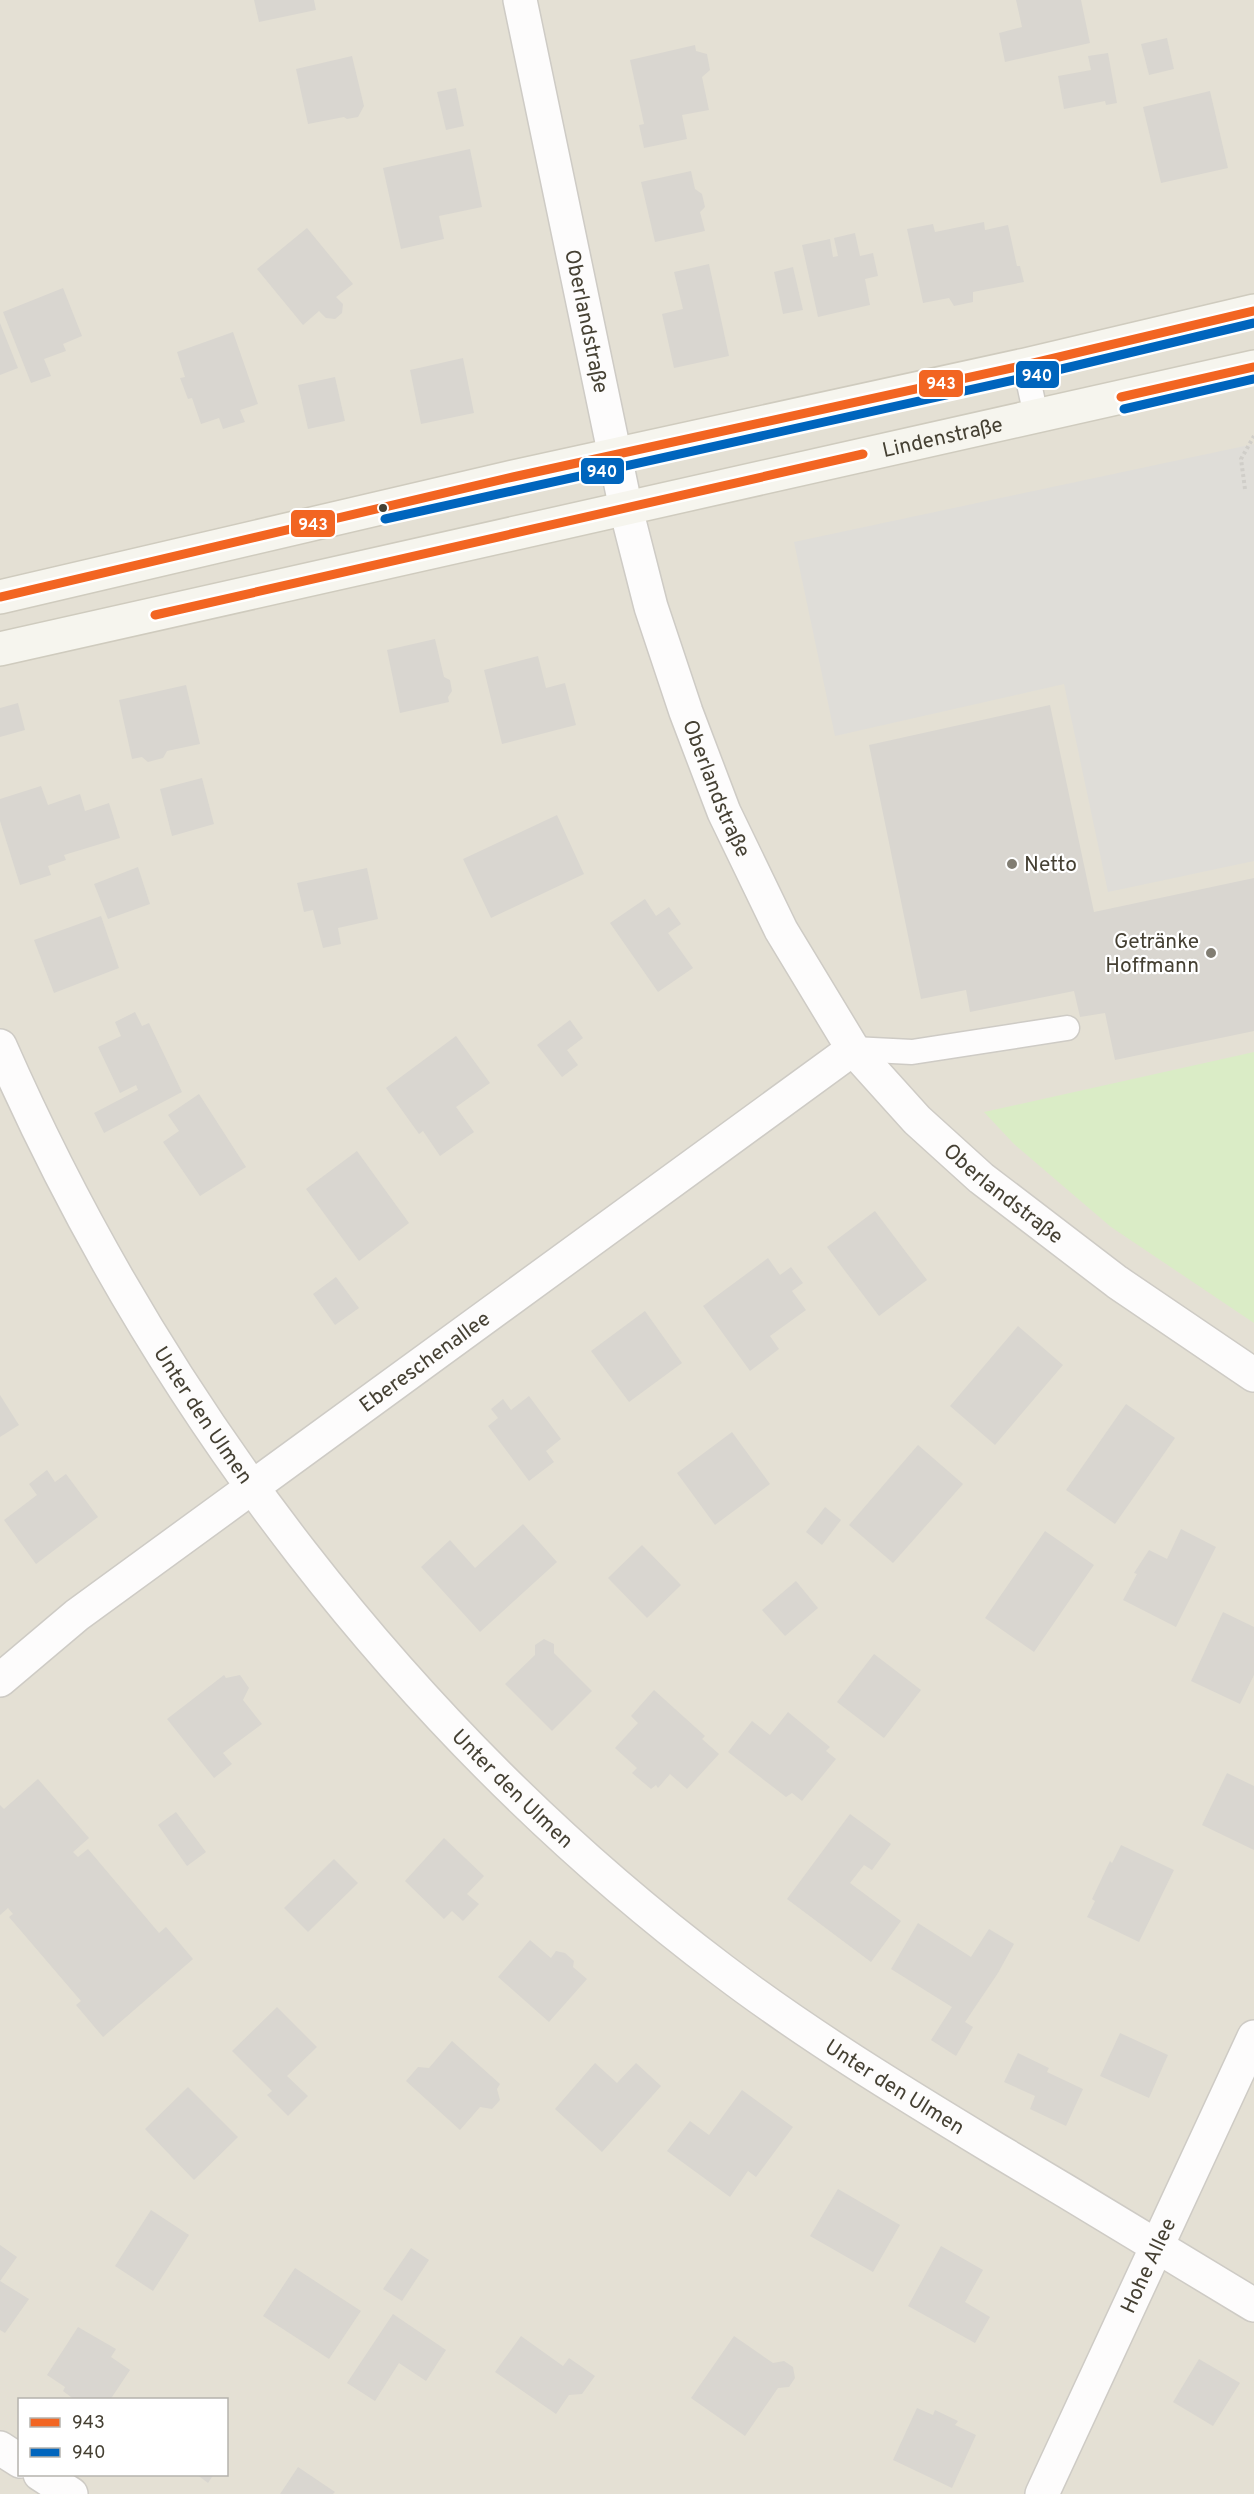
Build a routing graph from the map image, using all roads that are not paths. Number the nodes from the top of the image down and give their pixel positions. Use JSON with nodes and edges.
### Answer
{"nodes":[{"id":1,"x":520,"y":0,"type":"edge"},
{"id":2,"x":1254,"y":311,"type":"edge"},
{"id":3,"x":1025,"y":365,"type":"junction"},
{"id":4,"x":1254,"y":367,"type":"edge"},
{"id":5,"x":1036,"y":416,"type":"junction"},
{"id":6,"x":614,"y":455,"type":"junction"},
{"id":7,"x":626,"y":509,"type":"junction"},
{"id":8,"x":0,"y":597,"type":"edge"},
{"id":9,"x":0,"y":649,"type":"edge"},
{"id":10,"x":1067,"y":1028,"type":"dead end"},
{"id":11,"x":0,"y":1046,"type":"edge"},
{"id":12,"x":853,"y":1049,"type":"junction"},
{"id":13,"x":1254,"y":1376,"type":"edge"},
{"id":14,"x":253,"y":1489,"type":"junction"},
{"id":15,"x":0,"y":1680,"type":"edge"},
{"id":16,"x":1254,"y":2037,"type":"edge"},
{"id":17,"x":1158,"y":2246,"type":"junction"},
{"id":18,"x":1254,"y":2305,"type":"edge"},
{"id":19,"x":0,"y":2448,"type":"edge"},
{"id":20,"x":18,"y":2460,"type":"edge"},
{"id":21,"x":42,"y":2476,"type":"edge"},
{"id":22,"x":71,"y":2494,"type":"edge"},
{"id":23,"x":1042,"y":2494,"type":"edge"}],
"edges":[{"from":1,"to":6,"type":"street","name":"Oberlandstraße"},
{"from":2,"to":3,"type":"street"},
{"from":3,"to":5,"type":"lane"},
{"from":3,"to":6,"type":"street"},
{"from":4,"to":5,"type":"street","name":"Lindenstraße"},
{"from":5,"to":7,"type":"street","name":"Lindenstraße"},
{"from":6,"to":7,"type":"street","name":"Oberlandstraße"},
{"from":6,"to":8,"type":"street"},
{"from":7,"to":9,"type":"street","name":"Lindenstraße"},
{"from":7,"to":12,"type":"street","name":"Oberlandstraße"},
{"from":10,"to":12,"type":"lane"},
{"from":11,"to":14,"type":"street","name":"Unter den Ulmen"},
{"from":12,"to":13,"type":"street","name":"Oberlandstraße"},
{"from":12,"to":14,"type":"street","name":"Ebereschenallee"},
{"from":14,"to":15,"type":"street","name":"Ebereschenallee"},
{"from":14,"to":17,"type":"street","name":"Unter den Ulmen"},
{"from":16,"to":17,"type":"street","name":"Hohe Allee"},
{"from":17,"to":18,"type":"street","name":"Unter den Ulmen"},
{"from":17,"to":23,"type":"street","name":"Hohe Allee"},
{"from":19,"to":20,"type":"street"},
{"from":21,"to":22,"type":"street"}]}
